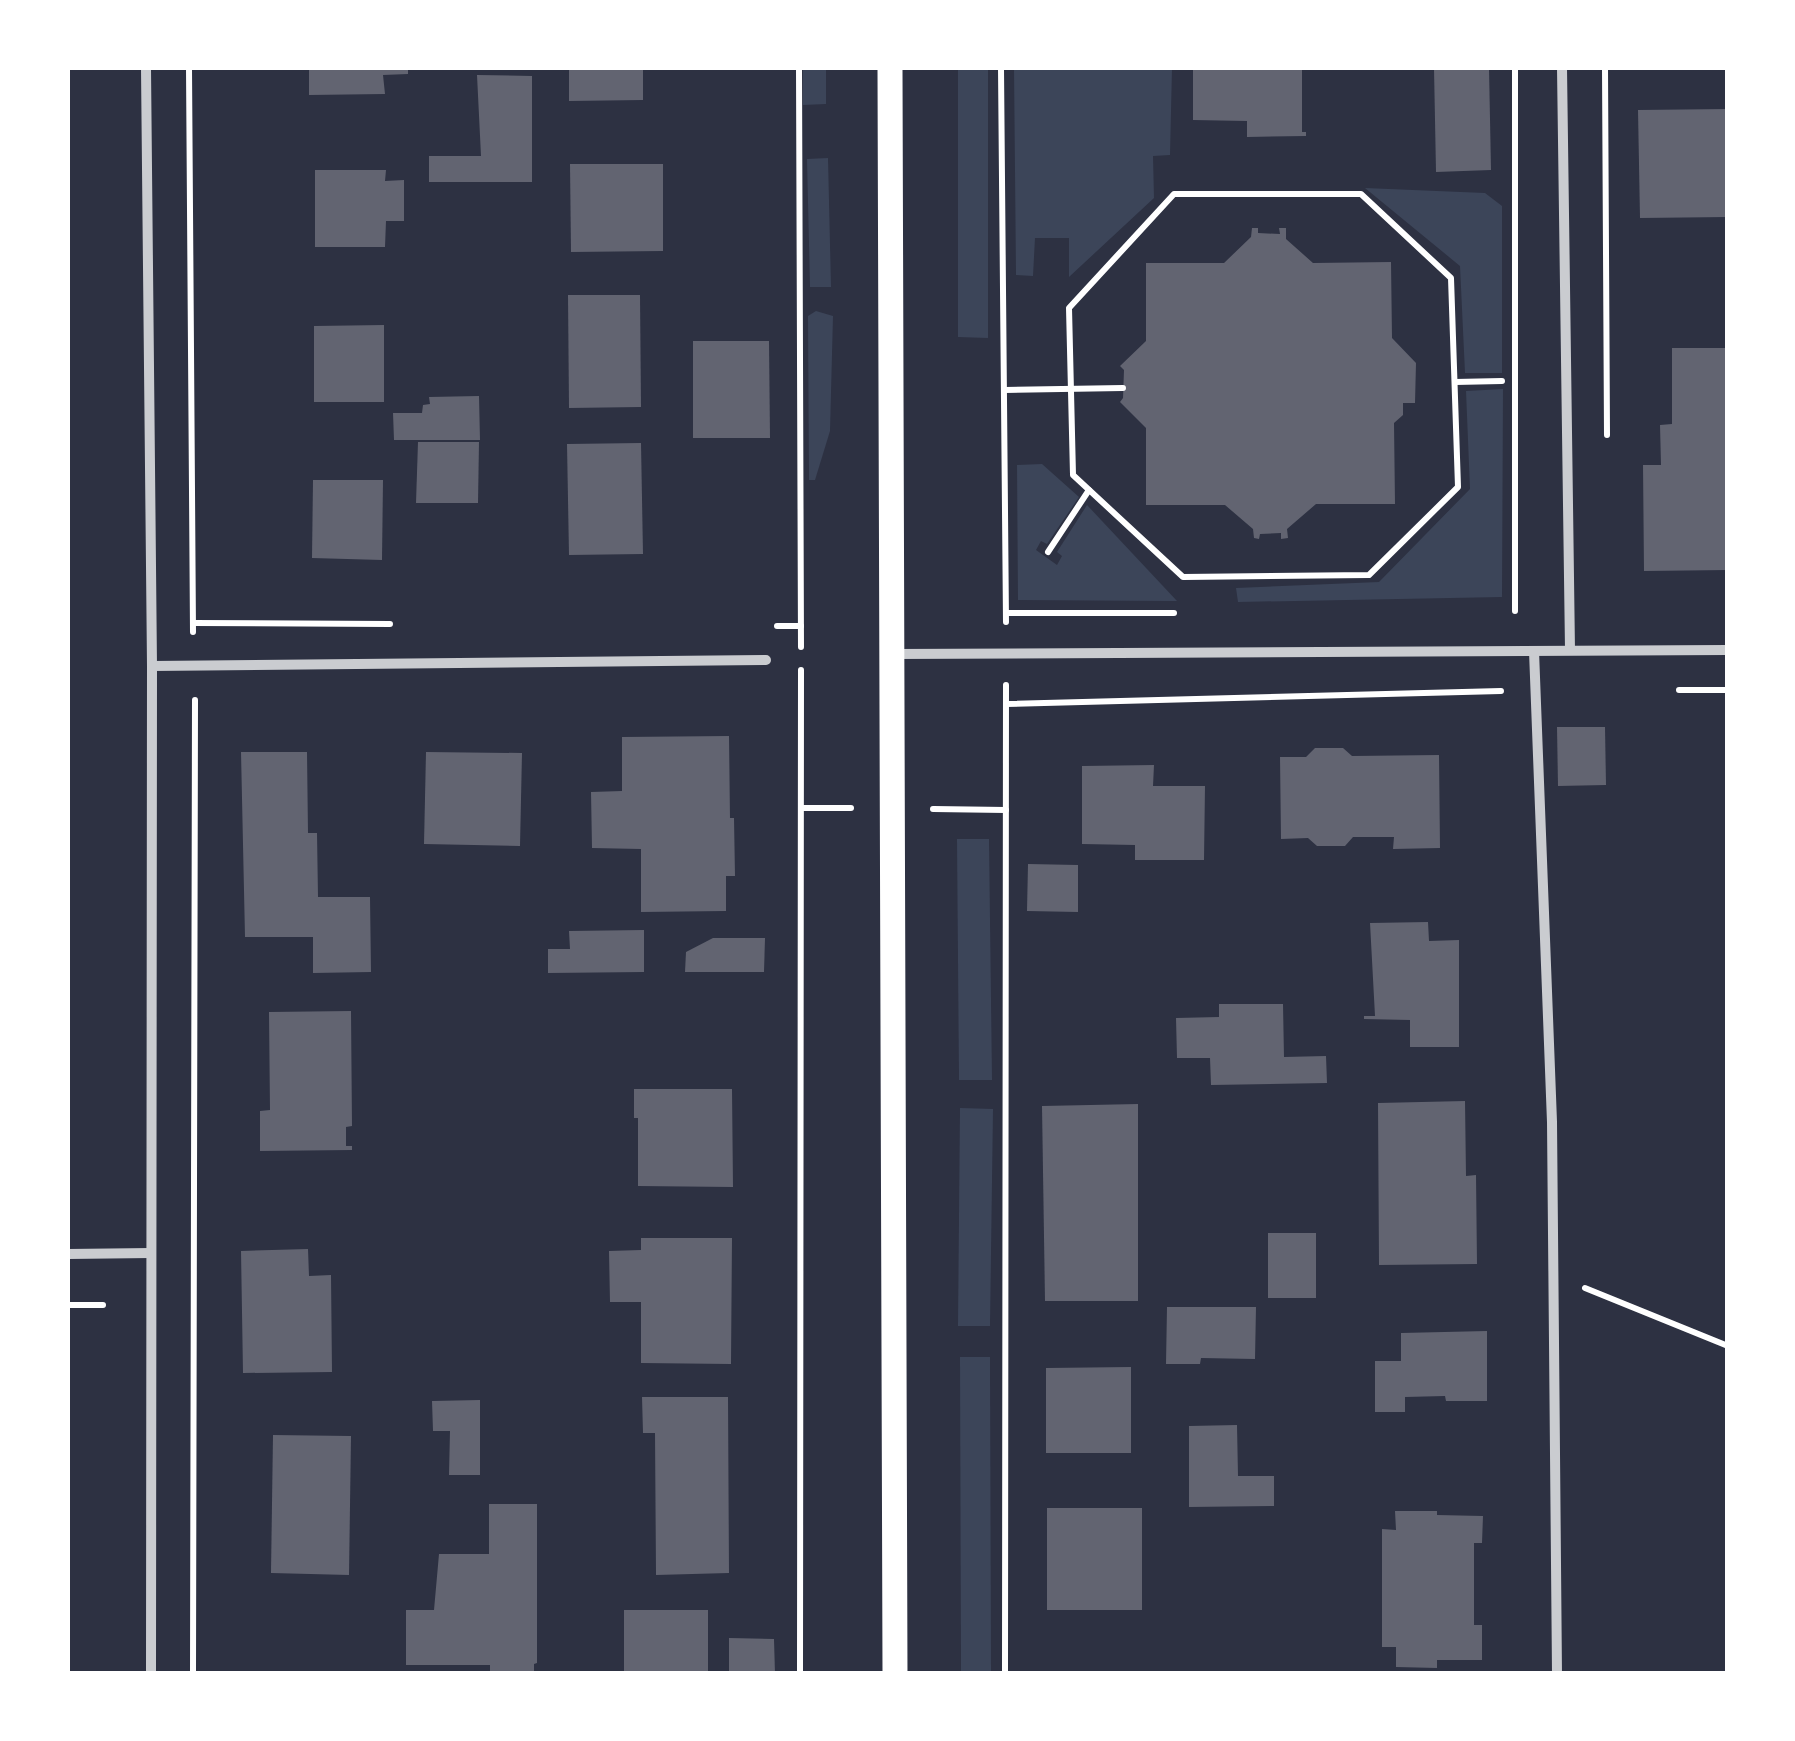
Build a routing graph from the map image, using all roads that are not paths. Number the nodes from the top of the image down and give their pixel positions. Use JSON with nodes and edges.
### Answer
{"nodes":[{"id":1,"x":146,"y":68,"type":"edge"},
{"id":2,"x":890,"y":68,"type":"edge"},
{"id":3,"x":1562,"y":68,"type":"edge"},
{"id":4,"x":1570,"y":650,"type":"junction"},
{"id":5,"x":1728,"y":650,"type":"edge"},
{"id":6,"x":1534,"y":651,"type":"junction"},
{"id":7,"x":891,"y":654,"type":"junction"},
{"id":8,"x":766,"y":660,"type":"dead end"},
{"id":9,"x":152,"y":666,"type":"junction"},
{"id":10,"x":150,"y":1252,"type":"junction"},
{"id":11,"x":68,"y":1254,"type":"edge"},
{"id":12,"x":151,"y":1674,"type":"edge"},
{"id":13,"x":896,"y":1674,"type":"edge"},
{"id":14,"x":1558,"y":1674,"type":"edge"}],
"edges":[{"from":1,"to":9,"type":"street"},
{"from":2,"to":7,"type":"main road"},
{"from":3,"to":4,"type":"street"},
{"from":4,"to":5,"type":"street"},
{"from":4,"to":6,"type":"street"},
{"from":6,"to":7,"type":"street"},
{"from":6,"to":14,"type":"street"},
{"from":7,"to":13,"type":"main road"},
{"from":8,"to":9,"type":"street"},
{"from":9,"to":10,"type":"street"},
{"from":10,"to":11,"type":"street"},
{"from":10,"to":12,"type":"street"}]}
